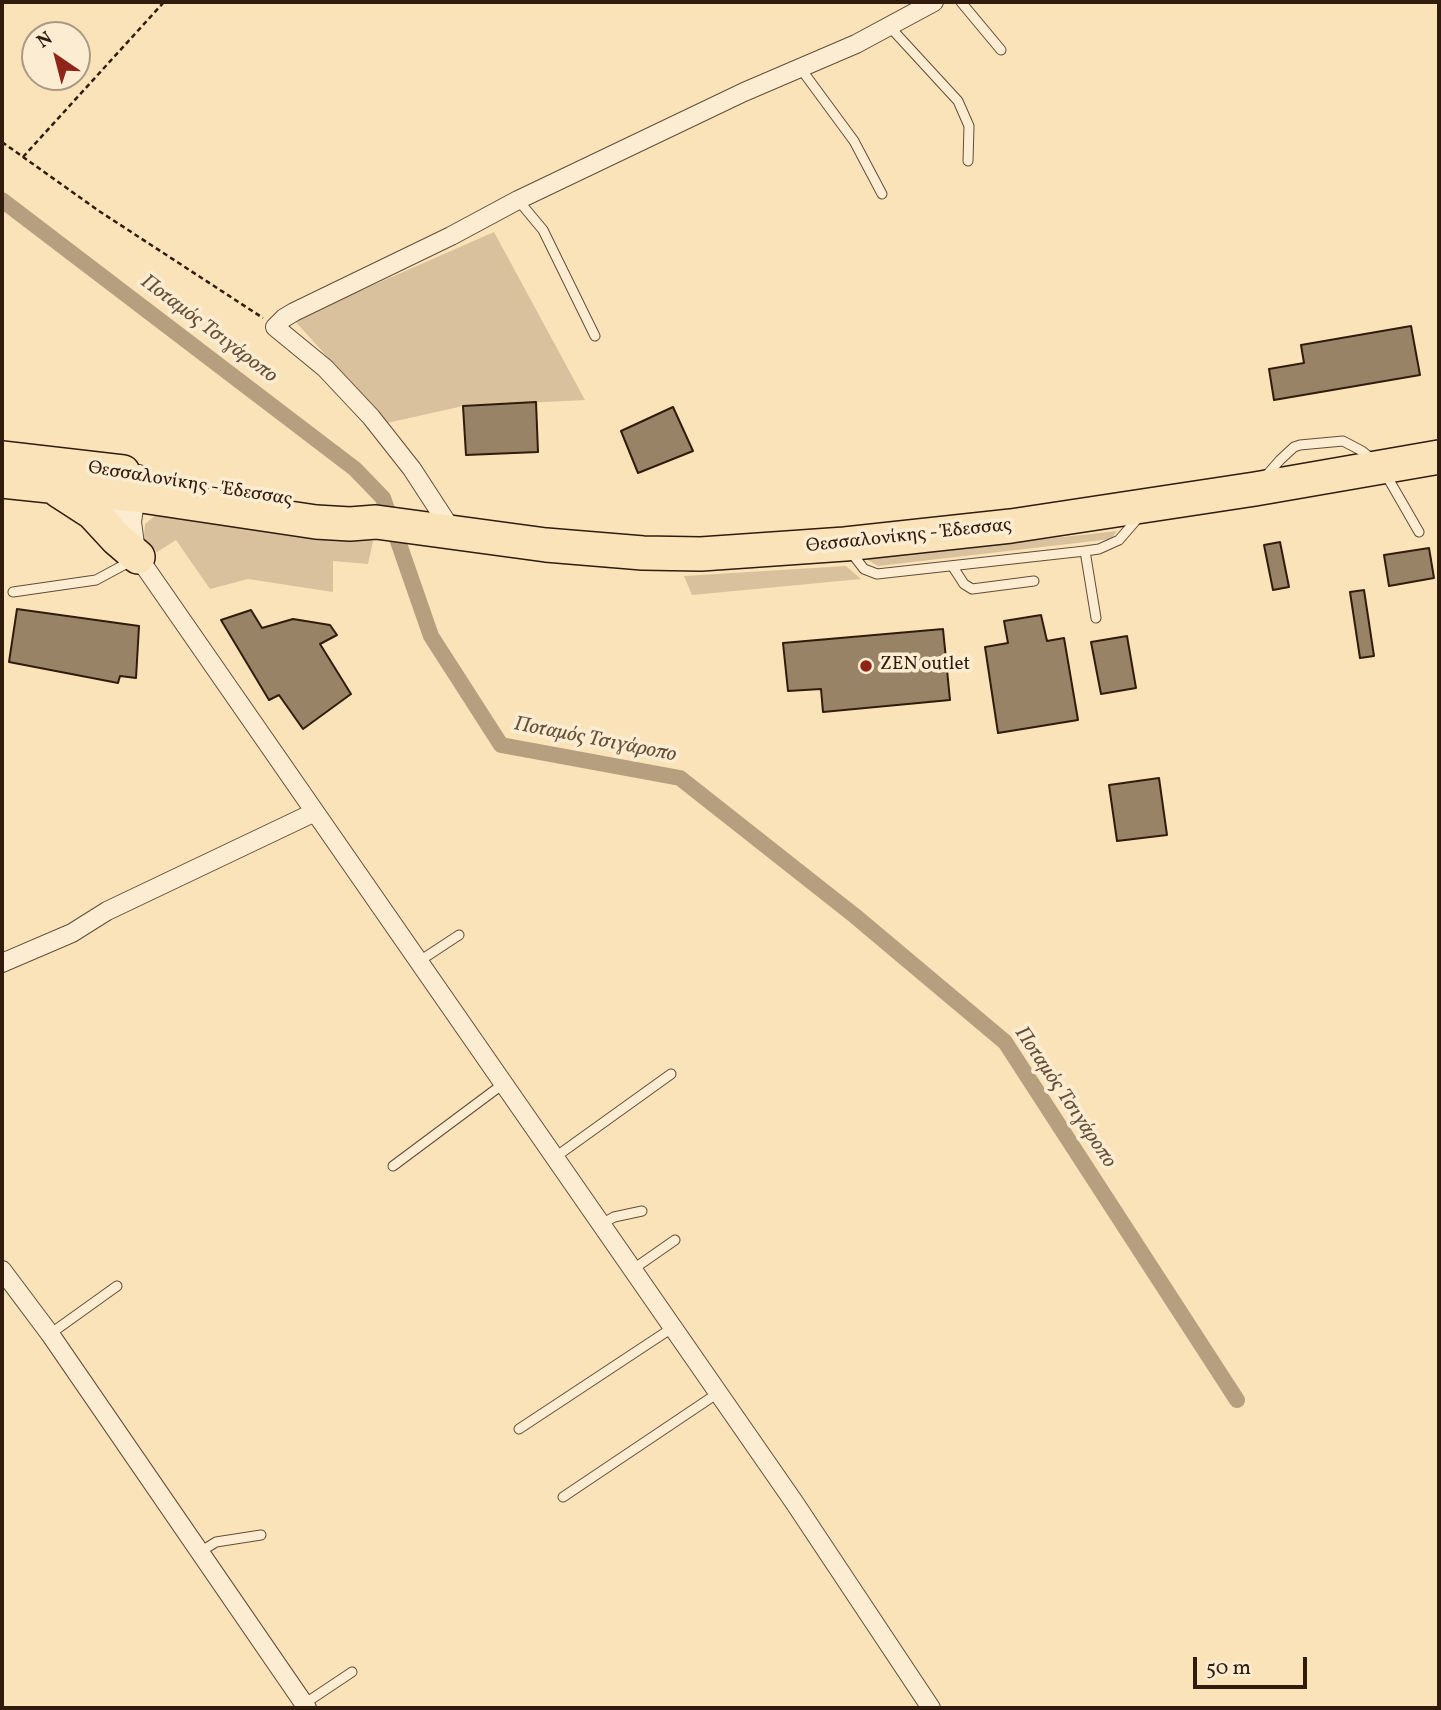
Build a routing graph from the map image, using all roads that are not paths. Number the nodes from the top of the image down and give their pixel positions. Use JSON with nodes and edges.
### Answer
{"nodes":[{"id":1,"x":934,"y":2,"type":"edge"},
{"id":2,"x":961,"y":2,"type":"edge"},
{"id":3,"x":889,"y":26,"type":"junction"},
{"id":4,"x":1001,"y":50,"type":"dead end"},
{"id":5,"x":801,"y":69,"type":"junction"},
{"id":6,"x":968,"y":161,"type":"dead end"},
{"id":7,"x":882,"y":194,"type":"dead end"},
{"id":8,"x":518,"y":200,"type":"junction"},
{"id":9,"x":595,"y":337,"type":"dead end"},
{"id":10,"x":1439,"y":457,"type":"edge"},
{"id":11,"x":3,"y":463,"type":"edge"},
{"id":12,"x":1382,"y":467,"type":"junction"},
{"id":13,"x":131,"y":484,"type":"junction"},
{"id":14,"x":51,"y":487,"type":"junction"},
{"id":15,"x":1148,"y":506,"type":"junction"},
{"id":16,"x":446,"y":531,"type":"junction"},
{"id":17,"x":1419,"y":532,"type":"dead end"},
{"id":18,"x":845,"y":544,"type":"junction"},
{"id":19,"x":1085,"y":551,"type":"junction"},
{"id":20,"x":138,"y":557,"type":"junction"},
{"id":21,"x":953,"y":566,"type":"junction"},
{"id":22,"x":1034,"y":581,"type":"dead end"},
{"id":23,"x":13,"y":592,"type":"dead end"},
{"id":24,"x":1096,"y":618,"type":"dead end"},
{"id":25,"x":315,"y":812,"type":"junction"},
{"id":26,"x":459,"y":935,"type":"dead end"},
{"id":27,"x":3,"y":960,"type":"edge"},
{"id":28,"x":418,"y":962,"type":"junction"},
{"id":29,"x":671,"y":1074,"type":"dead end"},
{"id":30,"x":503,"y":1084,"type":"junction"},
{"id":31,"x":554,"y":1158,"type":"junction"},
{"id":32,"x":393,"y":1166,"type":"dead end"},
{"id":33,"x":642,"y":1211,"type":"dead end"},
{"id":34,"x":600,"y":1225,"type":"junction"},
{"id":35,"x":675,"y":1240,"type":"dead end"},
{"id":36,"x":2,"y":1270,"type":"edge"},
{"id":37,"x":632,"y":1270,"type":"junction"},
{"id":38,"x":117,"y":1286,"type":"dead end"},
{"id":39,"x":673,"y":1328,"type":"junction"},
{"id":40,"x":50,"y":1334,"type":"junction"},
{"id":41,"x":718,"y":1393,"type":"junction"},
{"id":42,"x":519,"y":1429,"type":"dead end"},
{"id":43,"x":564,"y":1497,"type":"dead end"},
{"id":44,"x":261,"y":1535,"type":"dead end"},
{"id":45,"x":200,"y":1552,"type":"junction"},
{"id":46,"x":352,"y":1672,"type":"dead end"},
{"id":47,"x":305,"y":1706,"type":"edge"},
{"id":48,"x":931,"y":1708,"type":"edge"}],
"edges":[{"from":1,"to":3,"type":"street"},
{"from":2,"to":4,"type":"lane"},
{"from":3,"to":5,"type":"street"},
{"from":3,"to":6,"type":"lane"},
{"from":5,"to":7,"type":"lane"},
{"from":5,"to":8,"type":"street"},
{"from":8,"to":9,"type":"lane"},
{"from":8,"to":16,"type":"street"},
{"from":10,"to":12,"type":"highway","name":"Θεσσαλονίκης - Έδεσσας"},
{"from":11,"to":13,"type":"highway","name":"Θεσσαλονίκης - Έδεσσας"},
{"from":11,"to":14,"type":"highway","name":"Θεσσαλονίκης - Έδεσσας"},
{"from":12,"to":15,"type":"highway","name":"Θεσσαλονίκης - Έδεσσας"},
{"from":12,"to":17,"type":"lane"},
{"from":13,"to":14,"type":"highway","name":"Θεσσαλονίκης - Έδεσσας"},
{"from":13,"to":16,"type":"highway","name":"Θεσσαλονίκης - Έδεσσας"},
{"from":13,"to":20,"type":"street"},
{"from":14,"to":20,"type":"highway"},
{"from":15,"to":18,"type":"highway","name":"Θεσσαλονίκης - Έδεσσας"},
{"from":15,"to":19,"type":"lane"},
{"from":16,"to":18,"type":"highway","name":"Θεσσαλονίκης - Έδεσσας"},
{"from":18,"to":21,"type":"lane"},
{"from":19,"to":21,"type":"lane"},
{"from":19,"to":24,"type":"lane"},
{"from":20,"to":23,"type":"lane"},
{"from":20,"to":25,"type":"street"},
{"from":21,"to":22,"type":"lane"},
{"from":25,"to":27,"type":"street"},
{"from":25,"to":28,"type":"street"},
{"from":26,"to":28,"type":"lane"},
{"from":28,"to":30,"type":"street"},
{"from":29,"to":31,"type":"lane"},
{"from":30,"to":31,"type":"street"},
{"from":30,"to":32,"type":"lane"},
{"from":31,"to":34,"type":"street"},
{"from":33,"to":34,"type":"lane"},
{"from":34,"to":37,"type":"street"},
{"from":35,"to":37,"type":"lane"},
{"from":36,"to":40,"type":"street"},
{"from":37,"to":39,"type":"street"},
{"from":38,"to":40,"type":"lane"},
{"from":39,"to":41,"type":"street"},
{"from":39,"to":42,"type":"lane"},
{"from":40,"to":45,"type":"street"},
{"from":41,"to":43,"type":"lane"},
{"from":41,"to":48,"type":"street"},
{"from":44,"to":45,"type":"lane"},
{"from":45,"to":47,"type":"street"},
{"from":46,"to":47,"type":"lane"}]}
